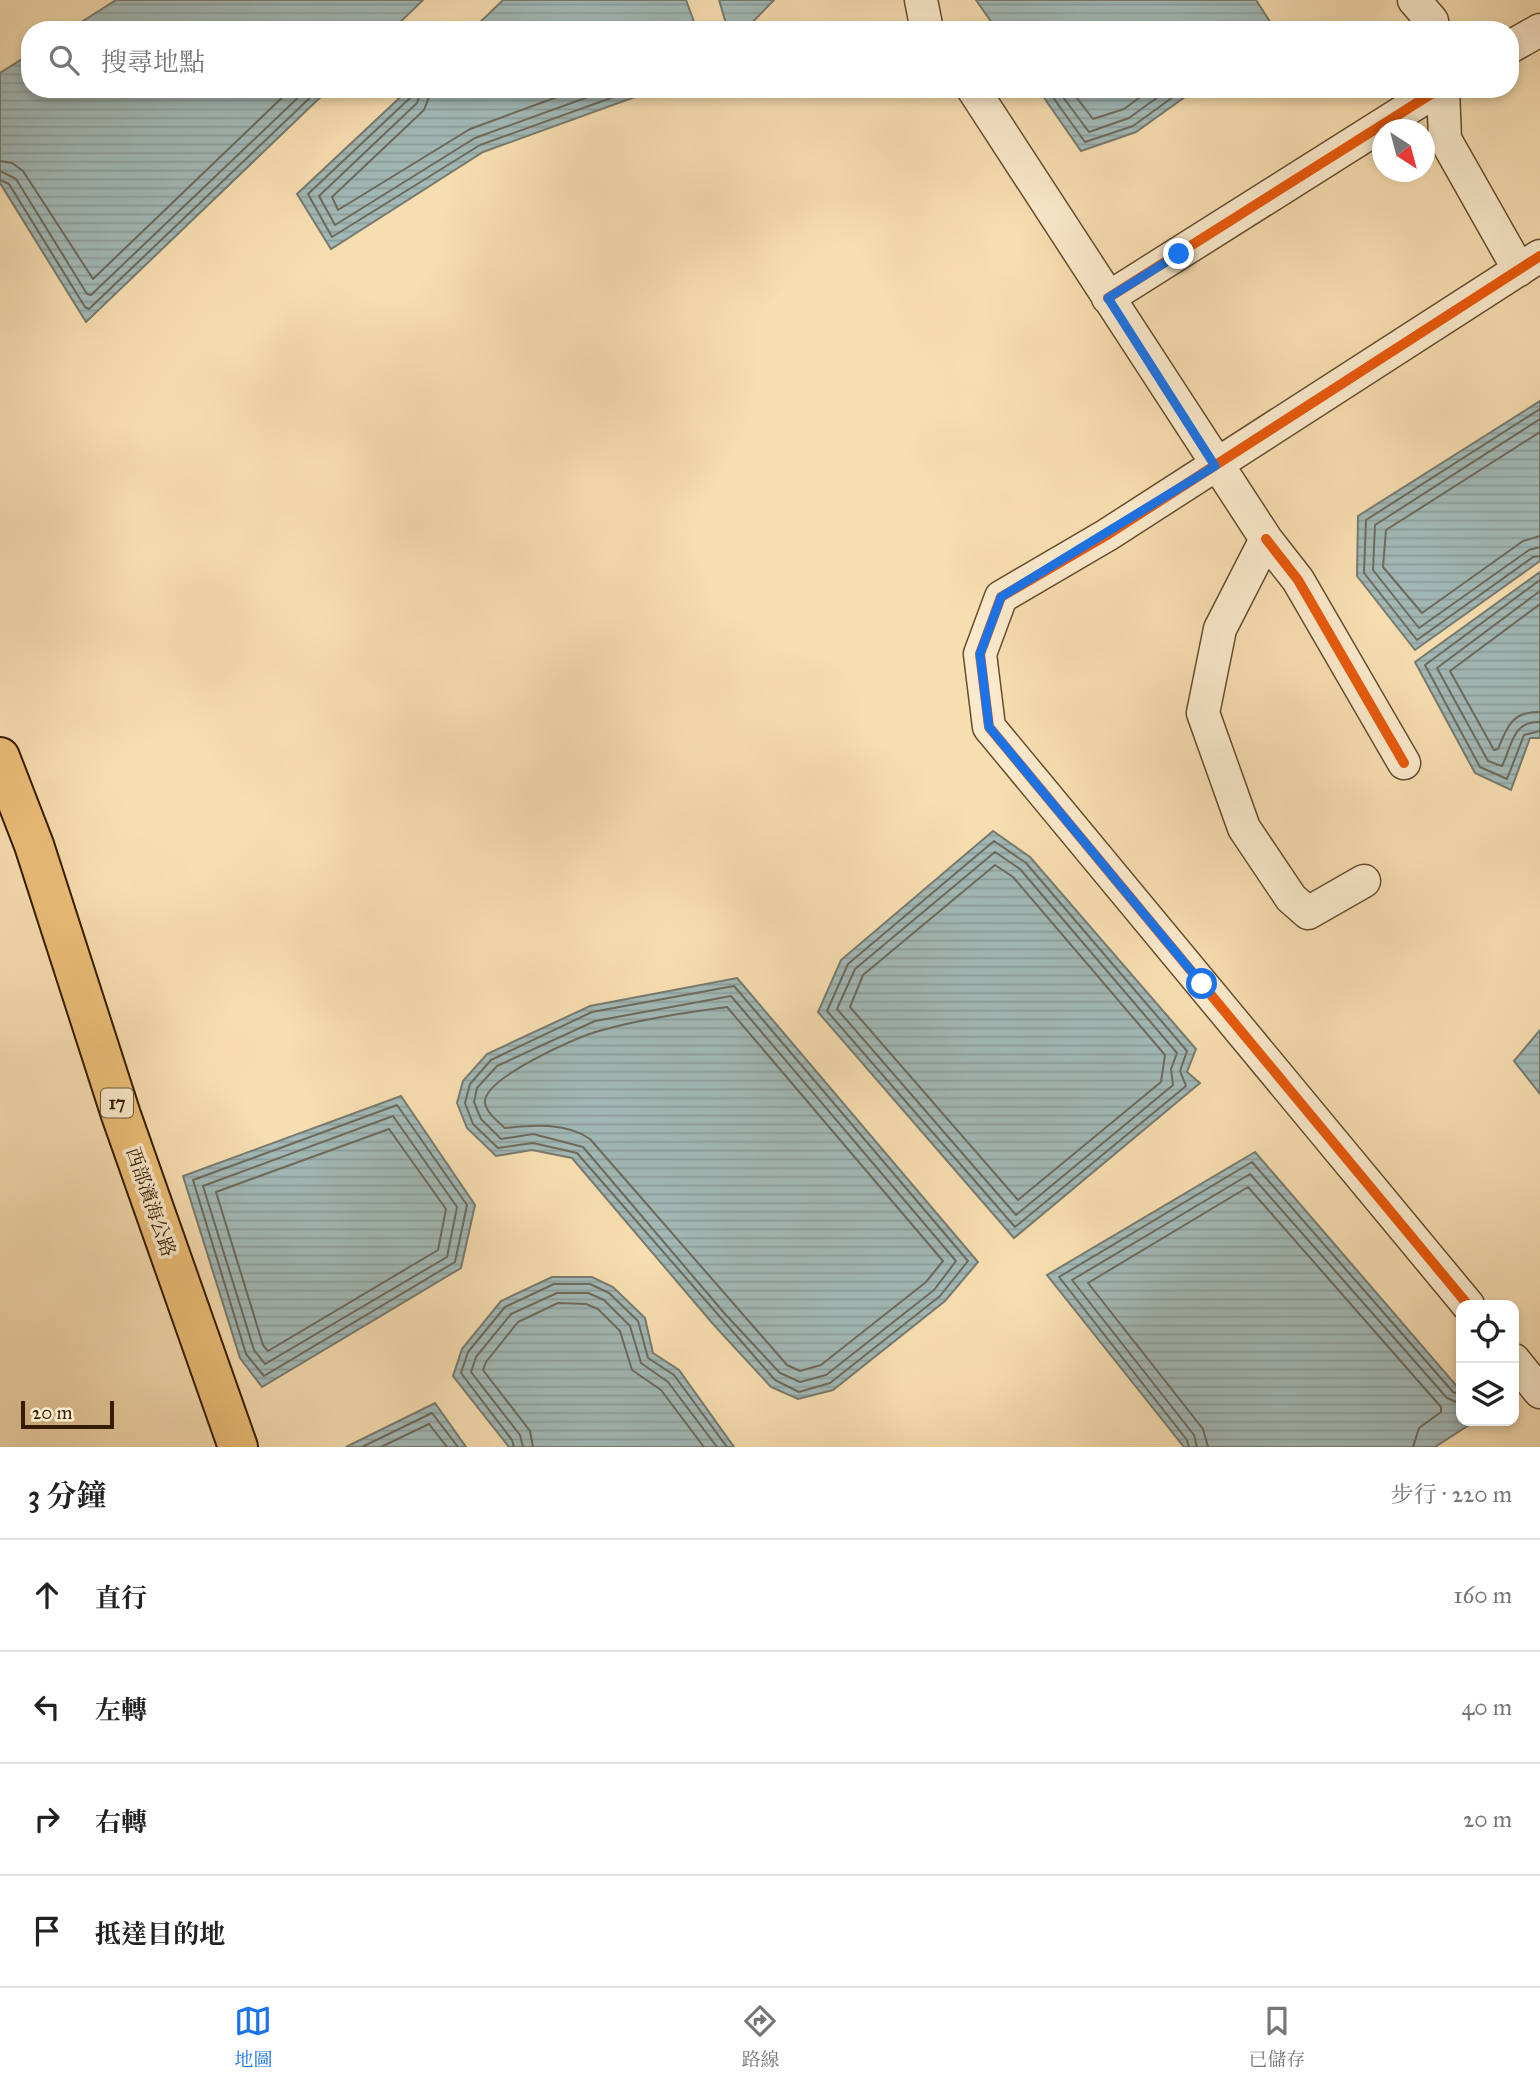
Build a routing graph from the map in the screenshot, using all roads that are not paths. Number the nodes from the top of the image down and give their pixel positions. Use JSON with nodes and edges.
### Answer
{"nodes":[{"id":1,"x":921,"y":0,"type":"edge"},
{"id":2,"x":1414,"y":0,"type":"edge"},
{"id":3,"x":925,"y":21,"type":"edge"},
{"id":4,"x":1432,"y":21,"type":"edge"},
{"id":5,"x":1540,"y":30,"type":"edge"},
{"id":6,"x":1519,"y":42,"type":"edge"},
{"id":7,"x":979,"y":98,"type":"edge"},
{"id":8,"x":1427,"y":98,"type":"edge"},
{"id":9,"x":1442,"y":98,"type":"edge"},
{"id":10,"x":1530,"y":263,"type":"edge"},
{"id":11,"x":1108,"y":298,"type":"junction"},
{"id":12,"x":1215,"y":466,"type":"junction"},
{"id":13,"x":1266,"y":539,"type":"junction"},
{"id":14,"x":0,"y":757,"type":"edge"},
{"id":15,"x":1404,"y":763,"type":"dead end"},
{"id":16,"x":1364,"y":881,"type":"dead end"},
{"id":17,"x":1464,"y":1300,"type":"edge"},
{"id":18,"x":1516,"y":1363,"type":"edge"},
{"id":19,"x":1540,"y":1392,"type":"edge"},
{"id":20,"x":237,"y":1447,"type":"edge"}],
"edges":[{"from":1,"to":3,"type":"street"},
{"from":2,"to":4,"type":"street"},
{"from":5,"to":6,"type":"street"},
{"from":7,"to":11,"type":"street"},
{"from":8,"to":11,"type":"street"},
{"from":9,"to":10,"type":"street"},
{"from":10,"to":12,"type":"street"},
{"from":11,"to":12,"type":"street"},
{"from":12,"to":13,"type":"street"},
{"from":12,"to":17,"type":"street"},
{"from":13,"to":15,"type":"street"},
{"from":13,"to":16,"type":"street"},
{"from":14,"to":20,"type":"main road","name":"西部濱海公路","number":"17"},
{"from":18,"to":19,"type":"street"}]}
